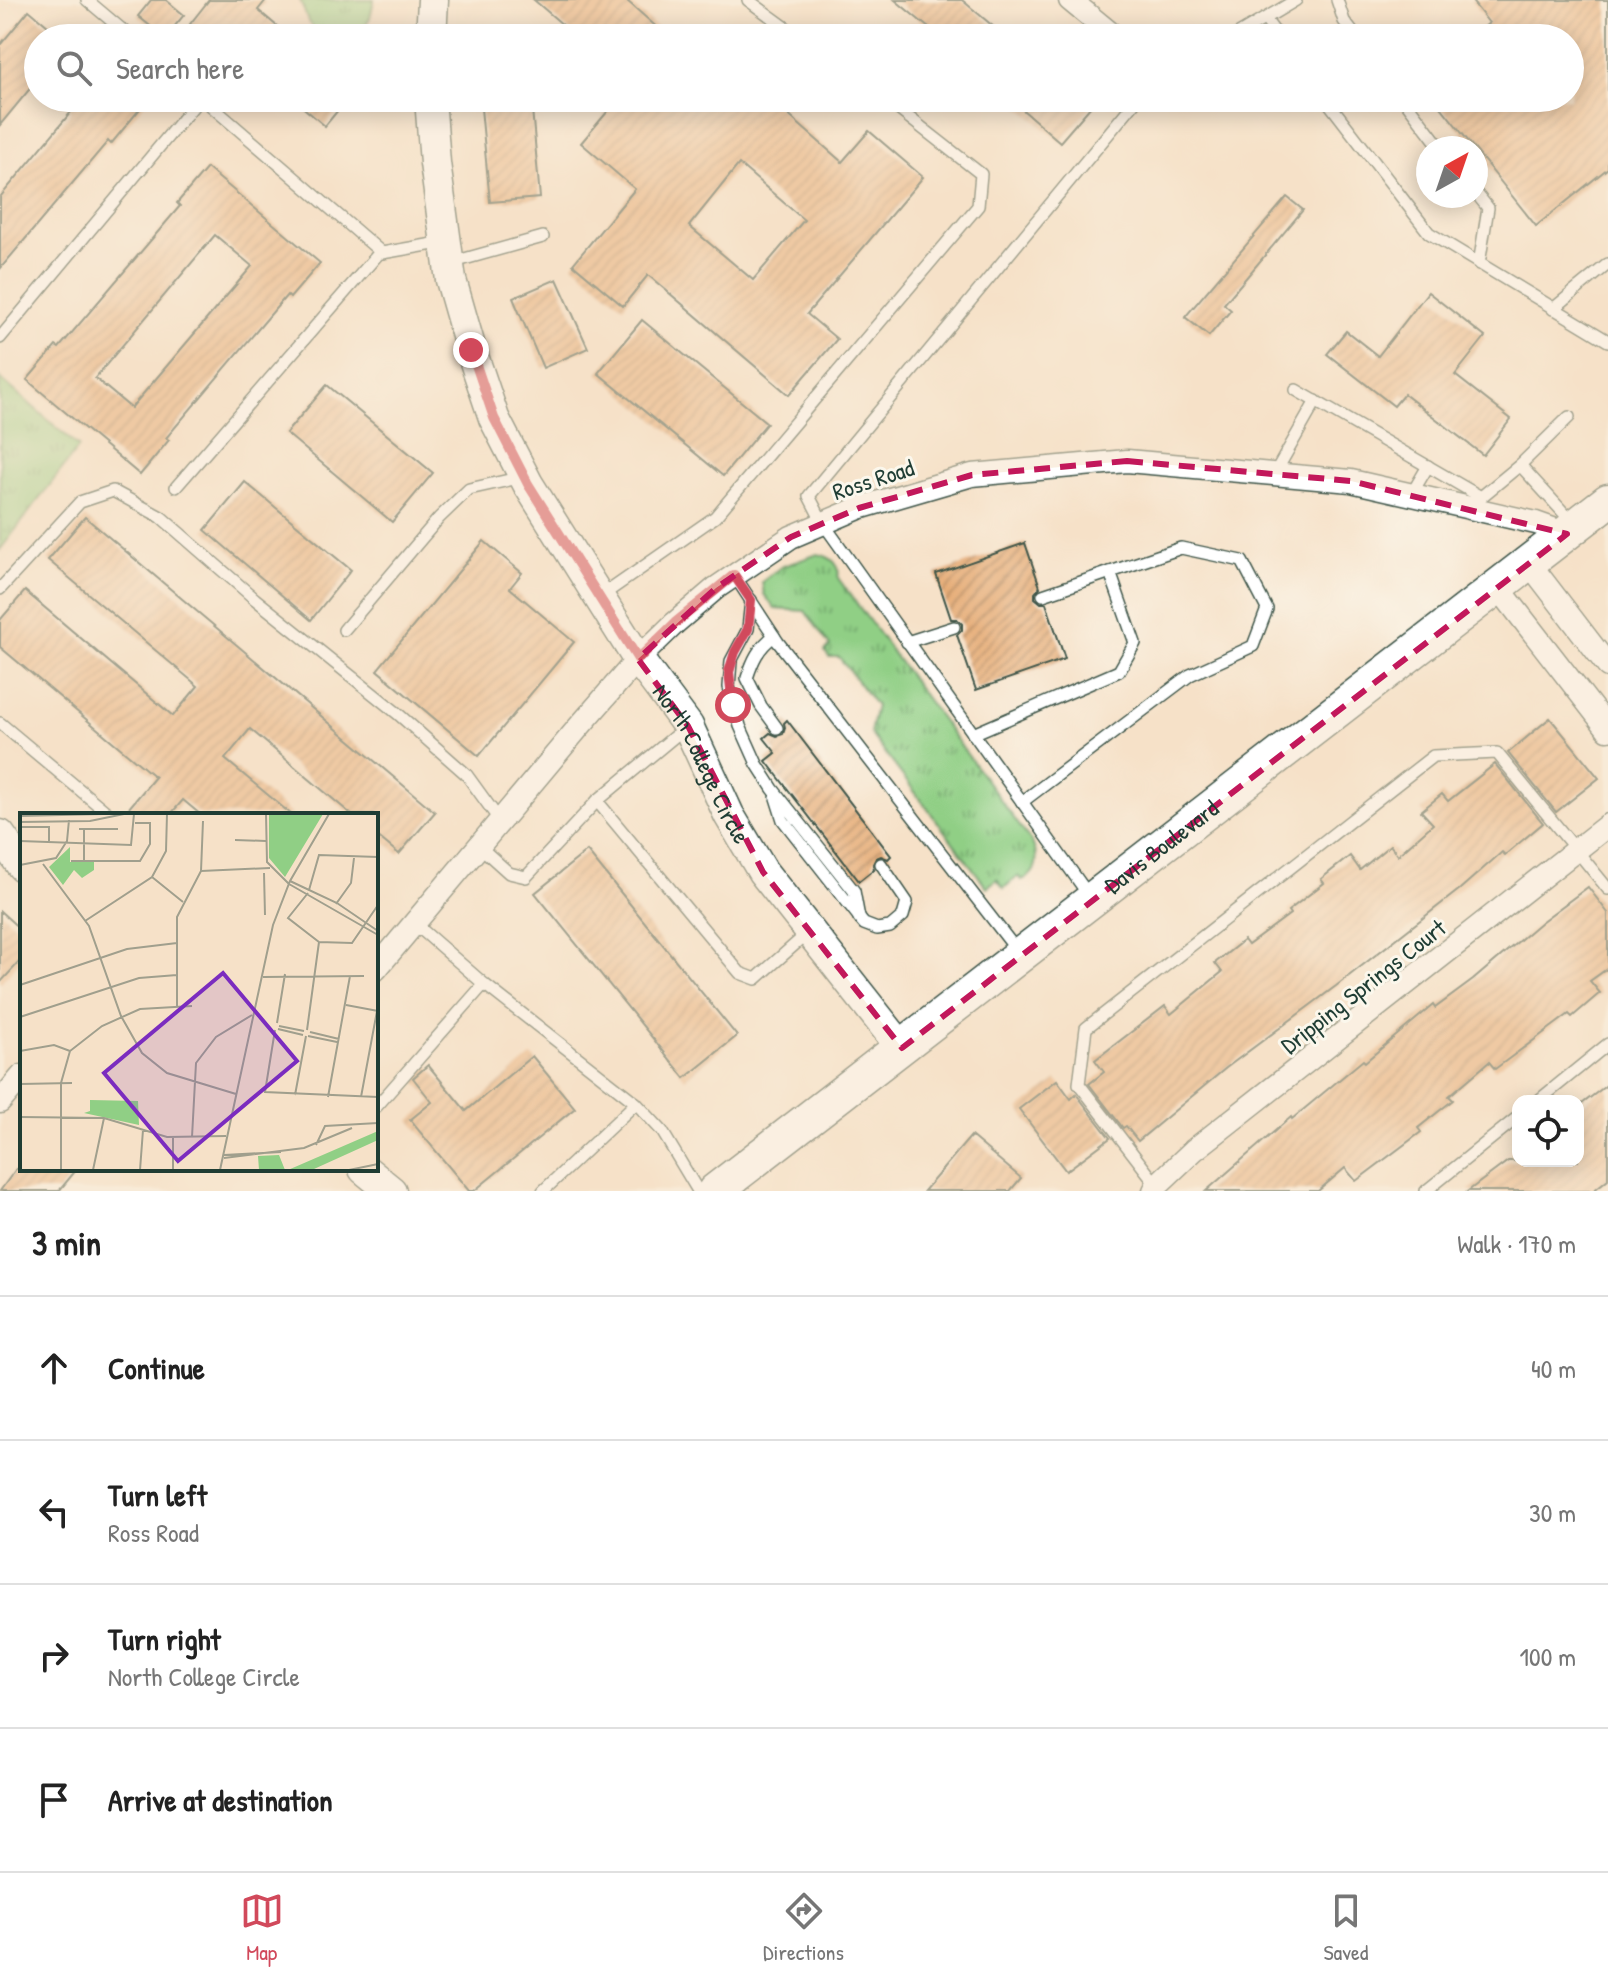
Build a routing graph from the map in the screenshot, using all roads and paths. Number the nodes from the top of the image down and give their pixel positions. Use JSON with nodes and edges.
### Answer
{"nodes":[{"id":1,"x":87,"y":0,"type":"edge"},
{"id":2,"x":433,"y":0,"type":"edge"},
{"id":3,"x":748,"y":0,"type":"edge"},
{"id":4,"x":1070,"y":0,"type":"edge"},
{"id":5,"x":1296,"y":0,"type":"edge"},
{"id":6,"x":1337,"y":0,"type":"edge"},
{"id":7,"x":1265,"y":19,"type":"junction"},
{"id":8,"x":115,"y":24,"type":"edge"},
{"id":9,"x":432,"y":24,"type":"edge"},
{"id":10,"x":781,"y":24,"type":"edge"},
{"id":11,"x":1099,"y":24,"type":"edge"},
{"id":12,"x":1256,"y":24,"type":"edge"},
{"id":13,"x":1269,"y":24,"type":"edge"},
{"id":14,"x":1346,"y":24,"type":"edge"},
{"id":15,"x":189,"y":112,"type":"edge"},
{"id":16,"x":217,"y":112,"type":"edge"},
{"id":17,"x":431,"y":112,"type":"edge"},
{"id":18,"x":902,"y":112,"type":"edge"},
{"id":19,"x":1126,"y":112,"type":"edge"},
{"id":20,"x":1336,"y":112,"type":"edge"},
{"id":21,"x":1414,"y":112,"type":"edge"},
{"id":22,"x":1432,"y":136,"type":"edge"},
{"id":23,"x":1488,"y":208,"type":"edge"},
{"id":24,"x":543,"y":237,"type":"dead end"},
{"id":25,"x":380,"y":252,"type":"junction"},
{"id":26,"x":447,"y":253,"type":"junction"},
{"id":27,"x":1479,"y":264,"type":"junction"},
{"id":28,"x":1608,"y":264,"type":"edge"},
{"id":29,"x":1553,"y":309,"type":"junction"},
{"id":30,"x":0,"y":338,"type":"edge"},
{"id":31,"x":1608,"y":341,"type":"edge"},
{"id":32,"x":1296,"y":390,"type":"dead end"},
{"id":33,"x":1316,"y":401,"type":"junction"},
{"id":34,"x":1569,"y":417,"type":"dead end"},
{"id":35,"x":1520,"y":465,"type":"junction"},
{"id":36,"x":1428,"y":466,"type":"junction"},
{"id":37,"x":1275,"y":473,"type":"junction"},
{"id":38,"x":524,"y":476,"type":"junction"},
{"id":39,"x":176,"y":487,"type":"dead end"},
{"id":40,"x":1411,"y":495,"type":"junction"},
{"id":41,"x":1608,"y":501,"type":"edge"},
{"id":42,"x":823,"y":523,"type":"junction"},
{"id":43,"x":1571,"y":530,"type":"junction"},
{"id":44,"x":1529,"y":563,"type":"junction"},
{"id":45,"x":1110,"y":572,"type":"junction"},
{"id":46,"x":734,"y":575,"type":"junction"},
{"id":47,"x":1498,"y":587,"type":"junction"},
{"id":48,"x":0,"y":589,"type":"edge"},
{"id":49,"x":1043,"y":595,"type":"dead end"},
{"id":50,"x":600,"y":597,"type":"junction"},
{"id":51,"x":751,"y":600,"type":"junction"},
{"id":52,"x":954,"y":627,"type":"dead end"},
{"id":53,"x":344,"y":630,"type":"dead end"},
{"id":54,"x":774,"y":636,"type":"junction"},
{"id":55,"x":907,"y":642,"type":"junction"},
{"id":56,"x":638,"y":659,"type":"junction"},
{"id":57,"x":1608,"y":666,"type":"edge"},
{"id":58,"x":0,"y":723,"type":"edge"},
{"id":59,"x":688,"y":726,"type":"junction"},
{"id":60,"x":777,"y":728,"type":"dead end"},
{"id":61,"x":1608,"y":729,"type":"edge"},
{"id":62,"x":973,"y":734,"type":"junction"},
{"id":63,"x":597,"y":801,"type":"junction"},
{"id":64,"x":1022,"y":802,"type":"junction"},
{"id":65,"x":108,"y":813,"type":"edge"},
{"id":66,"x":500,"y":821,"type":"junction"},
{"id":67,"x":1608,"y":825,"type":"edge"},
{"id":68,"x":0,"y":835,"type":"edge"},
{"id":69,"x":479,"y":846,"type":"junction"},
{"id":70,"x":1575,"y":850,"type":"junction"},
{"id":71,"x":20,"y":863,"type":"edge"},
{"id":72,"x":881,"y":864,"type":"dead end"},
{"id":73,"x":1608,"y":889,"type":"edge"},
{"id":74,"x":1092,"y":901,"type":"junction"},
{"id":75,"x":414,"y":923,"type":"junction"},
{"id":76,"x":809,"y":932,"type":"junction"},
{"id":77,"x":1020,"y":955,"type":"junction"},
{"id":78,"x":378,"y":967,"type":"edge"},
{"id":79,"x":484,"y":984,"type":"junction"},
{"id":80,"x":1608,"y":1044,"type":"edge"},
{"id":81,"x":902,"y":1048,"type":"junction"},
{"id":82,"x":20,"y":1078,"type":"edge"},
{"id":83,"x":1545,"y":1095,"type":"edge"},
{"id":84,"x":0,"y":1102,"type":"edge"},
{"id":85,"x":636,"y":1103,"type":"junction"},
{"id":86,"x":378,"y":1105,"type":"edge"},
{"id":87,"x":1512,"y":1122,"type":"edge"},
{"id":88,"x":1156,"y":1188,"type":"edge"},
{"id":89,"x":543,"y":1191,"type":"edge"},
{"id":90,"x":698,"y":1191,"type":"edge"},
{"id":91,"x":715,"y":1191,"type":"edge"},
{"id":92,"x":1426,"y":1191,"type":"edge"}],
"edges":[{"from":1,"to":8,"type":"lane"},
{"from":2,"to":9,"type":"street"},
{"from":3,"to":10,"type":"lane"},
{"from":4,"to":11,"type":"street"},
{"from":5,"to":7,"type":"lane"},
{"from":6,"to":14,"type":"lane"},
{"from":7,"to":12,"type":"lane"},
{"from":7,"to":13,"type":"lane"},
{"from":15,"to":30,"type":"lane"},
{"from":16,"to":25,"type":"lane"},
{"from":17,"to":26,"type":"street","name":"North College Circle"},
{"from":18,"to":50,"type":"lane"},
{"from":19,"to":42,"type":"lane"},
{"from":20,"to":27,"type":"lane"},
{"from":21,"to":22,"type":"lane"},
{"from":23,"to":27,"type":"lane"},
{"from":24,"to":26,"type":"lane"},
{"from":25,"to":26,"type":"lane"},
{"from":25,"to":39,"type":"lane"},
{"from":26,"to":38,"type":"street","name":"North College Circle"},
{"from":27,"to":29,"type":"lane"},
{"from":28,"to":29,"type":"lane"},
{"from":29,"to":31,"type":"lane"},
{"from":32,"to":33,"type":"lane"},
{"from":33,"to":36,"type":"lane"},
{"from":33,"to":37,"type":"lane"},
{"from":34,"to":35,"type":"lane"},
{"from":35,"to":36,"type":"lane"},
{"from":35,"to":43,"type":"lane"},
{"from":36,"to":40,"type":"lane"},
{"from":37,"to":40,"type":"street","name":"Ross Road"},
{"from":37,"to":42,"type":"street","name":"Ross Road"},
{"from":38,"to":50,"type":"street","name":"North College Circle"},
{"from":38,"to":53,"type":"lane"},
{"from":40,"to":43,"type":"street","name":"Ross Road"},
{"from":41,"to":43,"type":"main road","name":"Davis Boulevard"},
{"from":42,"to":46,"type":"street","name":"Ross Road"},
{"from":42,"to":55,"type":"lane"},
{"from":43,"to":44,"type":"main road","name":"Davis Boulevard"},
{"from":44,"to":47,"type":"main road","name":"Davis Boulevard"},
{"from":44,"to":57,"type":"street"},
{"from":45,"to":49,"type":"lane"},
{"from":45,"to":62,"type":"lane"},
{"from":45,"to":64,"type":"lane"},
{"from":46,"to":51,"type":"lane"},
{"from":46,"to":56,"type":"street","name":"Ross Road"},
{"from":47,"to":61,"type":"street"},
{"from":47,"to":74,"type":"main road","name":"Davis Boulevard"},
{"from":48,"to":66,"type":"lane"},
{"from":50,"to":56,"type":"street","name":"North College Circle"},
{"from":51,"to":54,"type":"lane"},
{"from":51,"to":72,"type":"lane"},
{"from":52,"to":55,"type":"lane"},
{"from":54,"to":60,"type":"lane"},
{"from":54,"to":77,"type":"lane"},
{"from":55,"to":62,"type":"lane"},
{"from":56,"to":59,"type":"street","name":"North College Circle"},
{"from":56,"to":66,"type":"street","name":"Ross Road"},
{"from":58,"to":65,"type":"lane"},
{"from":59,"to":63,"type":"lane"},
{"from":59,"to":76,"type":"street","name":"North College Circle"},
{"from":62,"to":64,"type":"lane"},
{"from":63,"to":69,"type":"lane"},
{"from":63,"to":76,"type":"lane"},
{"from":64,"to":74,"type":"lane"},
{"from":66,"to":69,"type":"street","name":"Ross Road"},
{"from":67,"to":70,"type":"street","name":"Dripping Springs Court"},
{"from":68,"to":71,"type":"street"},
{"from":69,"to":75,"type":"street","name":"Ross Road"},
{"from":70,"to":73,"type":"lane"},
{"from":70,"to":88,"type":"street","name":"Dripping Springs Court"},
{"from":70,"to":88,"type":"lane"},
{"from":74,"to":77,"type":"main road","name":"Davis Boulevard"},
{"from":75,"to":78,"type":"street","name":"Ross Road"},
{"from":75,"to":79,"type":"lane"},
{"from":76,"to":81,"type":"street","name":"North College Circle"},
{"from":77,"to":81,"type":"main road","name":"Davis Boulevard"},
{"from":79,"to":85,"type":"lane"},
{"from":79,"to":86,"type":"lane"},
{"from":80,"to":83,"type":"lane"},
{"from":81,"to":91,"type":"main road","name":"Davis Boulevard"},
{"from":82,"to":84,"type":"street"},
{"from":85,"to":89,"type":"lane"},
{"from":85,"to":90,"type":"lane"},
{"from":87,"to":92,"type":"lane"}]}
